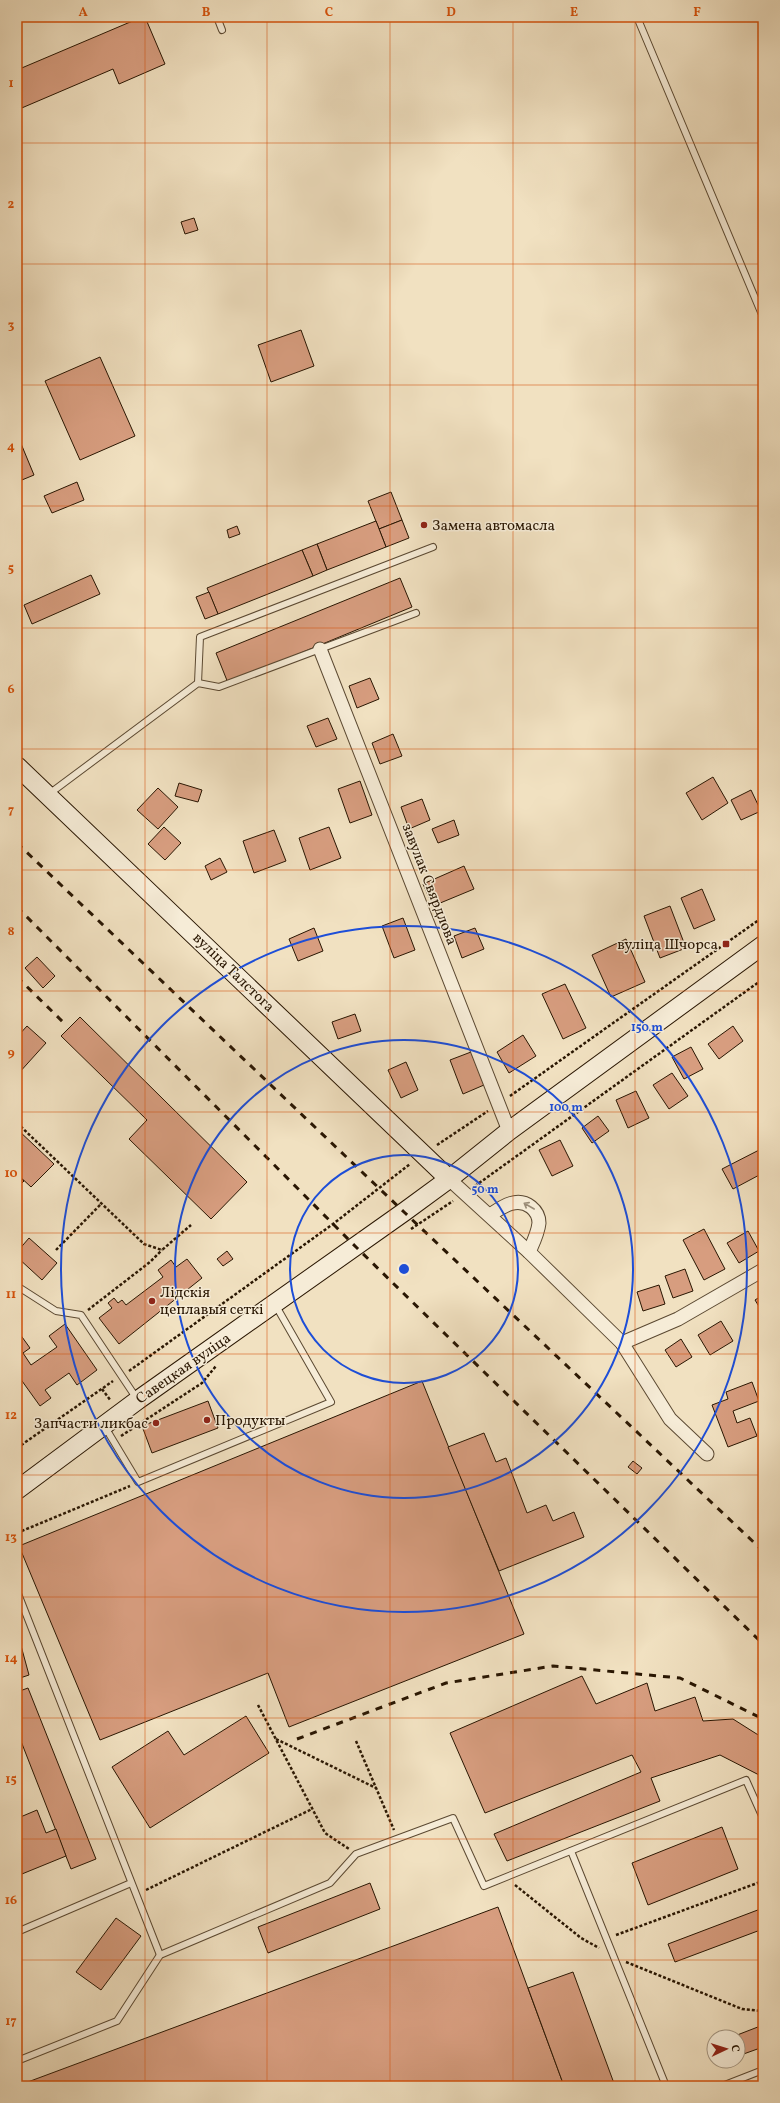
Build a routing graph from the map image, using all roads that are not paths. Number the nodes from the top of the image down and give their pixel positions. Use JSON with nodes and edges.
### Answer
{"nodes":[{"id":1,"x":217,"y":17,"type":"edge"},
{"id":2,"x":637,"y":17,"type":"edge"},
{"id":3,"x":222,"y":30,"type":"dead end"},
{"id":4,"x":763,"y":318,"type":"edge"},
{"id":5,"x":433,"y":547,"type":"dead end"},
{"id":6,"x":416,"y":613,"type":"dead end"},
{"id":7,"x":320,"y":649,"type":"junction"},
{"id":8,"x":198,"y":683,"type":"junction"},
{"id":9,"x":17,"y":766,"type":"edge"},
{"id":10,"x":48,"y":794,"type":"junction"},
{"id":11,"x":763,"y":945,"type":"edge"},
{"id":12,"x":509,"y":1131,"type":"junction"},
{"id":13,"x":450,"y":1179,"type":"junction"},
{"id":14,"x":490,"y":1215,"type":"junction"},
{"id":15,"x":529,"y":1252,"type":"junction"},
{"id":16,"x":763,"y":1270,"type":"edge"},
{"id":17,"x":17,"y":1286,"type":"edge"},
{"id":18,"x":275,"y":1304,"type":"junction"},
{"id":19,"x":622,"y":1343,"type":"junction"},
{"id":20,"x":138,"y":1400,"type":"junction"},
{"id":21,"x":104,"y":1426,"type":"junction"},
{"id":22,"x":707,"y":1454,"type":"dead end"},
{"id":23,"x":17,"y":1490,"type":"edge"},
{"id":24,"x":17,"y":1591,"type":"edge"},
{"id":25,"x":763,"y":1818,"type":"edge"},
{"id":26,"x":570,"y":1851,"type":"junction"},
{"id":27,"x":132,"y":1883,"type":"junction"},
{"id":28,"x":17,"y":1932,"type":"edge"},
{"id":29,"x":160,"y":1955,"type":"junction"},
{"id":30,"x":17,"y":2061,"type":"edge"},
{"id":31,"x":763,"y":2070,"type":"edge"},
{"id":32,"x":666,"y":2086,"type":"edge"},
{"id":33,"x":722,"y":2086,"type":"edge"}],
"edges":[{"from":1,"to":3,"type":"lane"},
{"from":2,"to":4,"type":"lane"},
{"from":5,"to":8,"type":"lane"},
{"from":6,"to":7,"type":"lane"},
{"from":7,"to":8,"type":"lane"},
{"from":7,"to":12,"type":"street","name":"завулак Свярдлова"},
{"from":8,"to":10,"type":"lane"},
{"from":9,"to":10,"type":"main road","name":"вуліца Талстога"},
{"from":10,"to":13,"type":"main road","name":"вуліца Талстога"},
{"from":11,"to":12,"type":"main road","name":"Савецкая вуліца"},
{"from":12,"to":13,"type":"main road","name":"Савецкая вуліца"},
{"from":13,"to":14,"type":"street"},
{"from":13,"to":18,"type":"main road","name":"Савецкая вуліца"},
{"from":14,"to":15,"type":"street"},
{"from":15,"to":14,"type":"street","one_way":true},
{"from":15,"to":19,"type":"street"},
{"from":16,"to":19,"type":"street"},
{"from":17,"to":20,"type":"lane"},
{"from":18,"to":20,"type":"main road","name":"Савецкая вуліца"},
{"from":18,"to":21,"type":"lane"},
{"from":19,"to":22,"type":"street"},
{"from":20,"to":21,"type":"main road","name":"Савецкая вуліца"},
{"from":21,"to":23,"type":"main road","name":"Савецкая вуліца"},
{"from":24,"to":27,"type":"lane"},
{"from":25,"to":26,"type":"lane"},
{"from":26,"to":29,"type":"lane"},
{"from":26,"to":32,"type":"lane"},
{"from":27,"to":28,"type":"lane"},
{"from":27,"to":29,"type":"lane"},
{"from":29,"to":30,"type":"lane"},
{"from":31,"to":33,"type":"lane"}]}
